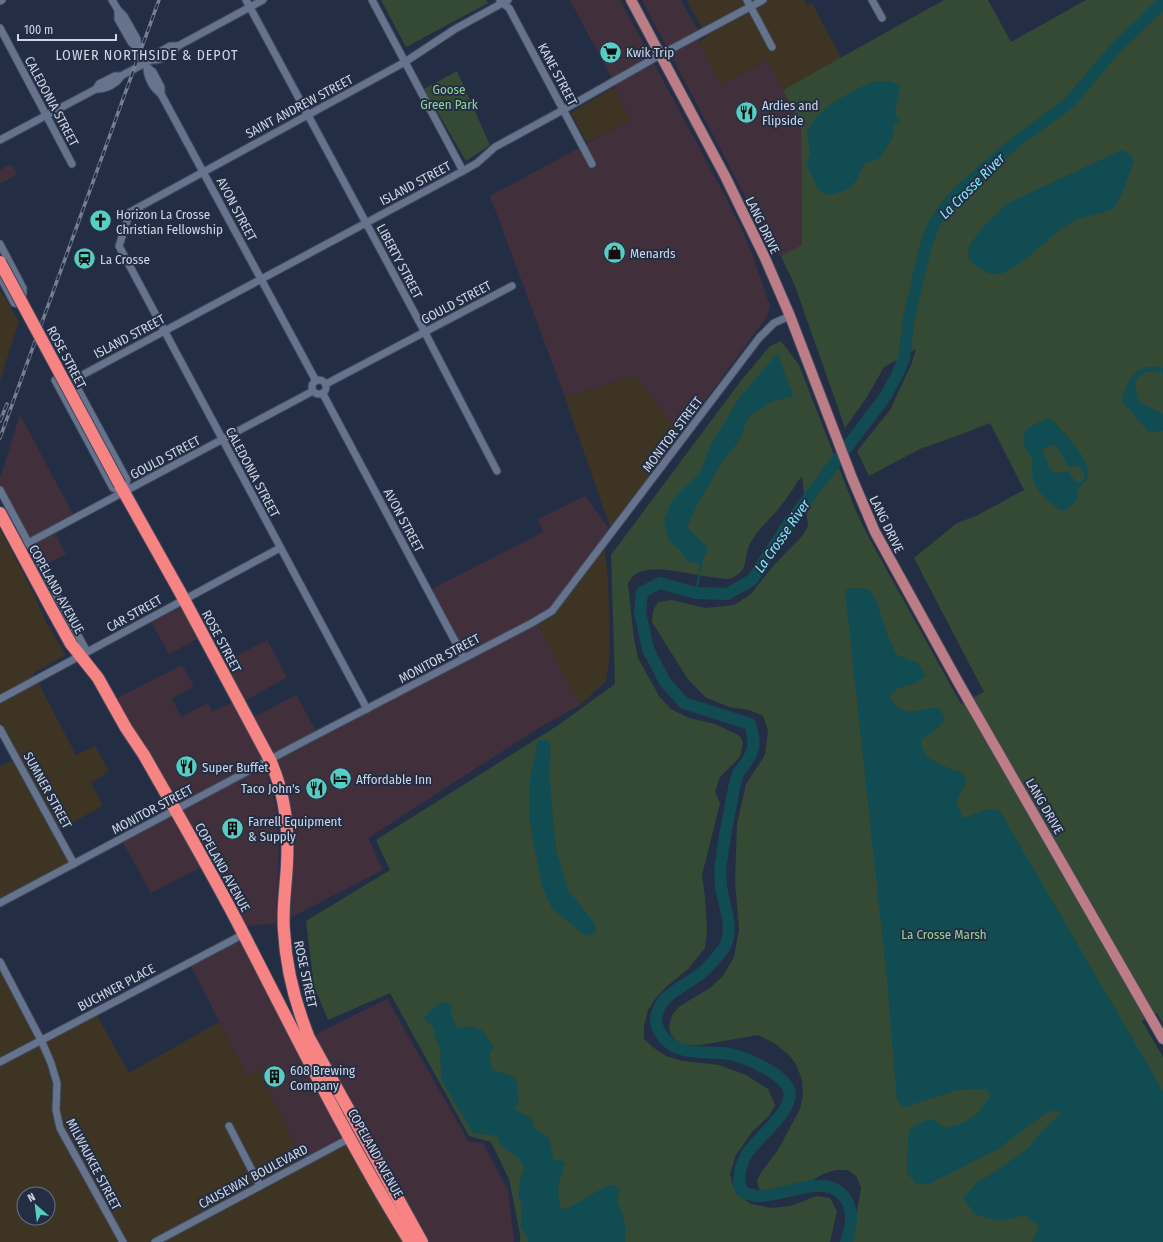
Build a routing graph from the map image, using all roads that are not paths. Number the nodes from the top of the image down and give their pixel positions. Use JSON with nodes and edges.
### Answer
{"nodes":[{"id":1,"x":112,"y":0,"type":"edge"},
{"id":2,"x":246,"y":0,"type":"edge"},
{"id":3,"x":263,"y":0,"type":"edge"},
{"id":4,"x":372,"y":0,"type":"edge"},
{"id":5,"x":631,"y":0,"type":"edge"},
{"id":6,"x":747,"y":0,"type":"edge"},
{"id":7,"x":764,"y":0,"type":"edge"},
{"id":8,"x":872,"y":0,"type":"edge"},
{"id":9,"x":503,"y":1,"type":"edge"},
{"id":10,"x":250,"y":7,"type":"junction"},
{"id":11,"x":751,"y":7,"type":"junction"},
{"id":12,"x":882,"y":18,"type":"dead end"},
{"id":13,"x":0,"y":28,"type":"edge"},
{"id":14,"x":772,"y":47,"type":"dead end"},
{"id":15,"x":660,"y":55,"type":"junction"},
{"id":16,"x":405,"y":62,"type":"junction"},
{"id":17,"x":148,"y":63,"type":"junction"},
{"id":18,"x":563,"y":110,"type":"junction"},
{"id":19,"x":308,"y":115,"type":"junction"},
{"id":20,"x":47,"y":116,"type":"junction"},
{"id":21,"x":0,"y":140,"type":"edge"},
{"id":22,"x":72,"y":164,"type":"dead end"},
{"id":23,"x":592,"y":164,"type":"dead end"},
{"id":24,"x":204,"y":171,"type":"junction"},
{"id":25,"x":463,"y":171,"type":"junction"},
{"id":26,"x":366,"y":223,"type":"junction"},
{"id":27,"x":0,"y":244,"type":"edge"},
{"id":28,"x":119,"y":246,"type":"joint"},
{"id":29,"x":0,"y":262,"type":"edge"},
{"id":30,"x":0,"y":278,"type":"edge"},
{"id":31,"x":262,"y":279,"type":"junction"},
{"id":32,"x":512,"y":286,"type":"dead end"},
{"id":33,"x":790,"y":316,"type":"junction"},
{"id":34,"x":164,"y":332,"type":"junction"},
{"id":35,"x":424,"y":332,"type":"junction"},
{"id":36,"x":55,"y":380,"type":"dead end"},
{"id":37,"x":316,"y":381,"type":"junction"},
{"id":38,"x":326,"y":384,"type":"junction"},
{"id":39,"x":313,"y":391,"type":"junction"},
{"id":40,"x":323,"y":394,"type":"junction"},
{"id":41,"x":222,"y":440,"type":"junction"},
{"id":42,"x":497,"y":471,"type":"dead end"},
{"id":43,"x":122,"y":488,"type":"junction"},
{"id":44,"x":0,"y":490,"type":"edge"},
{"id":45,"x":0,"y":513,"type":"edge"},
{"id":46,"x":28,"y":543,"type":"junction"},
{"id":47,"x":280,"y":548,"type":"junction"},
{"id":48,"x":183,"y":599,"type":"junction"},
{"id":49,"x":83,"y":654,"type":"junction"},
{"id":50,"x":464,"y":658,"type":"junction"},
{"id":51,"x":0,"y":698,"type":"edge"},
{"id":52,"x":367,"y":709,"type":"junction"},
{"id":53,"x":0,"y":729,"type":"edge"},
{"id":54,"x":270,"y":760,"type":"junction"},
{"id":55,"x":175,"y":810,"type":"junction"},
{"id":56,"x":74,"y":864,"type":"junction"},
{"id":57,"x":0,"y":903,"type":"edge"},
{"id":58,"x":244,"y":934,"type":"junction"},
{"id":59,"x":0,"y":962,"type":"edge"},
{"id":60,"x":1163,"y":1039,"type":"edge"},
{"id":61,"x":41,"y":1040,"type":"junction"},
{"id":62,"x":0,"y":1062,"type":"edge"},
{"id":63,"x":324,"y":1062,"type":"joint"},
{"id":64,"x":229,"y":1126,"type":"dead end"},
{"id":65,"x":362,"y":1132,"type":"junction"},
{"id":66,"x":350,"y":1138,"type":"junction"},
{"id":67,"x":260,"y":1186,"type":"junction"},
{"id":68,"x":123,"y":1242,"type":"edge"},
{"id":69,"x":155,"y":1242,"type":"edge"},
{"id":70,"x":410,"y":1242,"type":"edge"},
{"id":71,"x":422,"y":1242,"type":"edge"}],
"edges":[{"from":1,"to":17,"type":"street"},
{"from":2,"to":10,"type":"street","name":"LIBERTY STREET"},
{"from":3,"to":10,"type":"street"},
{"from":4,"to":16,"type":"street"},
{"from":5,"to":15,"type":"main road","name":"LANG DRIVE"},
{"from":6,"to":11,"type":"street"},
{"from":7,"to":11,"type":"street","name":"ISLAND STREET"},
{"from":8,"to":12,"type":"street"},
{"from":9,"to":16,"type":"street","name":"SAINT ANDREW STREET"},
{"from":9,"to":18,"type":"street","name":"KANE STREET"},
{"from":10,"to":17,"type":"street"},
{"from":10,"to":19,"type":"street","name":"LIBERTY STREET"},
{"from":11,"to":14,"type":"street"},
{"from":11,"to":15,"type":"street","name":"ISLAND STREET"},
{"from":13,"to":20,"type":"street","name":"CALEDONIA STREET"},
{"from":15,"to":18,"type":"street","name":"ISLAND STREET"},
{"from":15,"to":33,"type":"main road","name":"LANG DRIVE"},
{"from":16,"to":19,"type":"street","name":"SAINT ANDREW STREET"},
{"from":16,"to":25,"type":"street"},
{"from":17,"to":20,"type":"street"},
{"from":17,"to":24,"type":"street","name":"AVON STREET"},
{"from":18,"to":23,"type":"street","name":"KANE STREET"},
{"from":18,"to":25,"type":"street","name":"ISLAND STREET"},
{"from":19,"to":24,"type":"street","name":"SAINT ANDREW STREET"},
{"from":19,"to":26,"type":"street","name":"LIBERTY STREET"},
{"from":20,"to":21,"type":"street"},
{"from":20,"to":22,"type":"street","name":"CALEDONIA STREET"},
{"from":24,"to":28,"type":"street","name":"SAINT ANDREW STREET"},
{"from":24,"to":31,"type":"street","name":"AVON STREET"},
{"from":25,"to":26,"type":"street","name":"ISLAND STREET"},
{"from":26,"to":31,"type":"street","name":"ISLAND STREET"},
{"from":26,"to":35,"type":"street","name":"LIBERTY STREET"},
{"from":27,"to":30,"type":"street"},
{"from":28,"to":34,"type":"street","name":"CALEDONIA STREET"},
{"from":29,"to":43,"type":"highway","name":"ROSE STREET","bridge":true},
{"from":31,"to":34,"type":"street","name":"ISLAND STREET"},
{"from":31,"to":37,"type":"street","name":"AVON STREET"},
{"from":32,"to":35,"type":"street","name":"GOULD STREET"},
{"from":33,"to":50,"type":"street","name":"MONITOR STREET"},
{"from":33,"to":60,"type":"main road","name":"LANG DRIVE"},
{"from":34,"to":41,"type":"street","name":"CALEDONIA STREET"},
{"from":34,"to":43,"type":"street","name":"ISLAND STREET"},
{"from":35,"to":38,"type":"street","name":"GOULD STREET"},
{"from":35,"to":42,"type":"street","name":"LIBERTY STREET"},
{"from":36,"to":43,"type":"street"},
{"from":37,"to":38,"type":"street"},
{"from":37,"to":39,"type":"street"},
{"from":38,"to":40,"type":"street"},
{"from":39,"to":40,"type":"street"},
{"from":39,"to":41,"type":"street","name":"GOULD STREET"},
{"from":40,"to":50,"type":"street","name":"AVON STREET"},
{"from":41,"to":43,"type":"street","name":"GOULD STREET"},
{"from":41,"to":47,"type":"street","name":"CALEDONIA STREET"},
{"from":43,"to":46,"type":"street","name":"GOULD STREET"},
{"from":43,"to":48,"type":"highway","name":"ROSE STREET"},
{"from":44,"to":46,"type":"street"},
{"from":45,"to":49,"type":"highway","name":"COPELAND AVENUE"},
{"from":46,"to":49,"type":"street"},
{"from":47,"to":48,"type":"street","name":"CAR STREET"},
{"from":47,"to":52,"type":"street","name":"CALEDONIA STREET"},
{"from":48,"to":49,"type":"street","name":"CAR STREET"},
{"from":48,"to":54,"type":"highway","name":"ROSE STREET"},
{"from":49,"to":51,"type":"street","name":"CAR STREET"},
{"from":49,"to":55,"type":"highway","name":"COPELAND AVENUE"},
{"from":50,"to":52,"type":"street","name":"MONITOR STREET"},
{"from":52,"to":54,"type":"street","name":"MONITOR STREET"},
{"from":53,"to":56,"type":"street","name":"SUMNER STREET"},
{"from":54,"to":55,"type":"street","name":"MONITOR STREET"},
{"from":54,"to":63,"type":"highway","name":"ROSE STREET"},
{"from":55,"to":56,"type":"street","name":"MONITOR STREET"},
{"from":55,"to":58,"type":"highway","name":"COPELAND AVENUE"},
{"from":56,"to":57,"type":"street","name":"MONITOR STREET"},
{"from":58,"to":61,"type":"street","name":"BUCHNER PLACE"},
{"from":58,"to":66,"type":"highway","name":"COPELAND AVENUE"},
{"from":59,"to":61,"type":"street","name":"MILWAUKEE STREET"},
{"from":61,"to":62,"type":"street","name":"BUCHNER PLACE"},
{"from":61,"to":68,"type":"street","name":"MILWAUKEE STREET"},
{"from":63,"to":65,"type":"highway","name":"COPELAND AVENUE"},
{"from":64,"to":67,"type":"street"},
{"from":65,"to":66,"type":"street","name":"CAUSEWAY BOULEVARD"},
{"from":65,"to":71,"type":"highway","name":"COPELAND AVENUE"},
{"from":66,"to":67,"type":"street","name":"CAUSEWAY BOULEVARD"},
{"from":66,"to":70,"type":"highway","name":"COPELAND AVENUE"},
{"from":67,"to":69,"type":"street","name":"CAUSEWAY BOULEVARD"}]}
